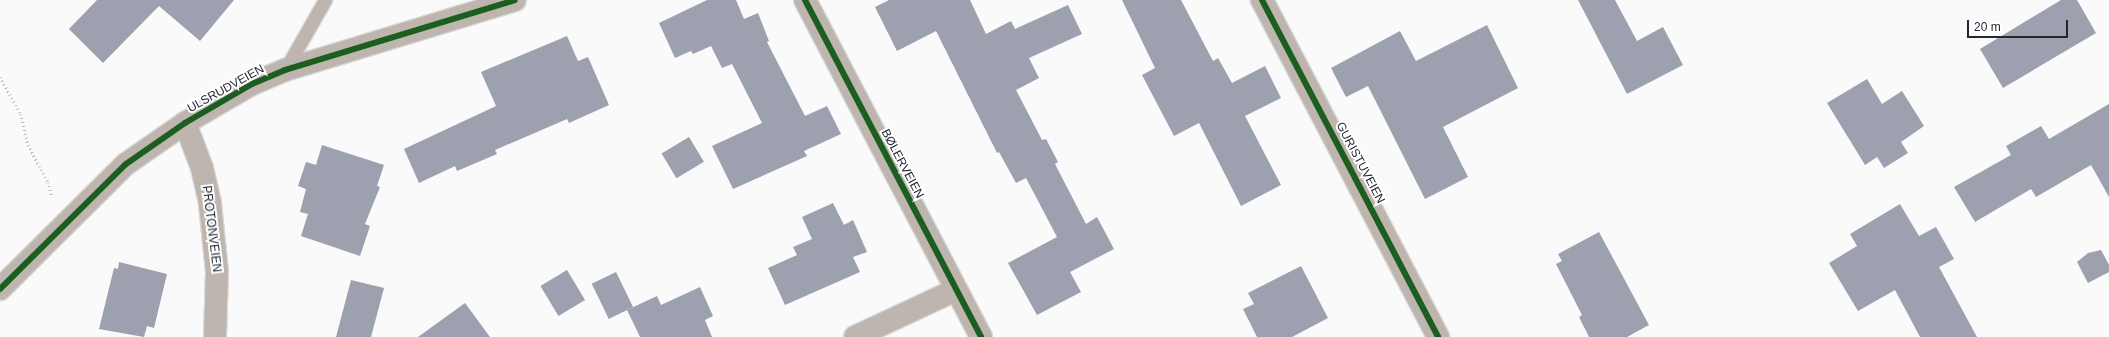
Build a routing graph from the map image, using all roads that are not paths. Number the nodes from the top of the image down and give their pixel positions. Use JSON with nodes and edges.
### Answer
{"nodes":[{"id":1,"x":325,"y":0,"type":"edge"},
{"id":2,"x":515,"y":0,"type":"edge"},
{"id":3,"x":805,"y":0,"type":"edge"},
{"id":4,"x":1262,"y":0,"type":"edge"},
{"id":5,"x":285,"y":70,"type":"junction"},
{"id":6,"x":185,"y":123,"type":"junction"},
{"id":7,"x":0,"y":289,"type":"edge"},
{"id":8,"x":956,"y":290,"type":"junction"},
{"id":9,"x":216,"y":337,"type":"edge"},
{"id":10,"x":855,"y":337,"type":"edge"},
{"id":11,"x":981,"y":337,"type":"edge"},
{"id":12,"x":1438,"y":337,"type":"edge"}],
"edges":[{"from":1,"to":5,"type":"lane"},
{"from":2,"to":5,"type":"street","name":"ULSRUDVEIEN"},
{"from":3,"to":8,"type":"street","name":"BØLERVEIEN"},
{"from":4,"to":12,"type":"street","name":"GURISTUVEIEN"},
{"from":5,"to":6,"type":"street","name":"ULSRUDVEIEN"},
{"from":6,"to":7,"type":"street","name":"ULSRUDVEIEN"},
{"from":6,"to":9,"type":"street","name":"PROTONVEIEN"},
{"from":8,"to":10,"type":"street"},
{"from":8,"to":11,"type":"street","name":"BØLERVEIEN"}]}
